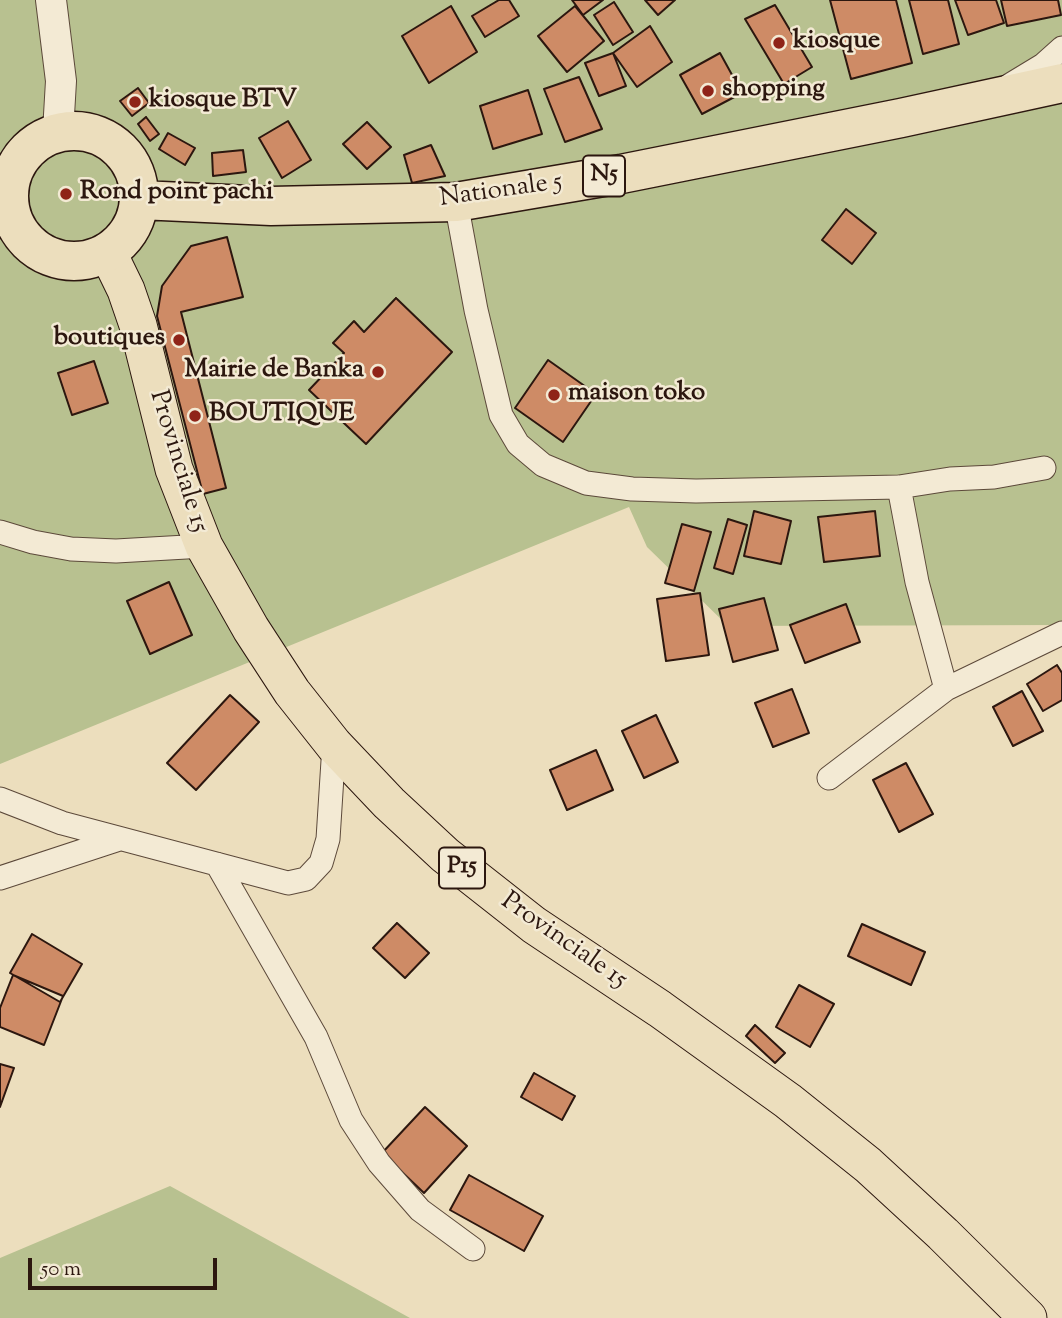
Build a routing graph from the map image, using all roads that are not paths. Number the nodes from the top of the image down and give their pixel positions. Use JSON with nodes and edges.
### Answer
{"nodes":[{"id":1,"x":51,"y":0,"type":"edge"},
{"id":2,"x":1062,"y":48,"type":"edge"},
{"id":3,"x":1062,"y":83,"type":"edge"},
{"id":4,"x":983,"y":100,"type":"junction"},
{"id":5,"x":58,"y":132,"type":"junction"},
{"id":6,"x":8,"y":166,"type":"edge"},
{"id":7,"x":140,"y":200,"type":"junction"},
{"id":8,"x":456,"y":202,"type":"junction"},
{"id":9,"x":108,"y":253,"type":"junction"},
{"id":10,"x":1044,"y":468,"type":"dead end"},
{"id":11,"x":899,"y":487,"type":"junction"},
{"id":12,"x":0,"y":532,"type":"edge"},
{"id":13,"x":204,"y":547,"type":"junction"},
{"id":14,"x":1062,"y":633,"type":"edge"},
{"id":15,"x":946,"y":689,"type":"junction"},
{"id":16,"x":334,"y":746,"type":"junction"},
{"id":17,"x":829,"y":778,"type":"dead end"},
{"id":18,"x":0,"y":799,"type":"edge"},
{"id":19,"x":119,"y":839,"type":"junction"},
{"id":20,"x":217,"y":864,"type":"junction"},
{"id":21,"x":0,"y":878,"type":"edge"},
{"id":22,"x":474,"y":1248,"type":"dead end"},
{"id":23,"x":1028,"y":1318,"type":"edge"}],
"edges":[{"from":1,"to":5,"type":"street"},
{"from":2,"to":4,"type":"street"},
{"from":3,"to":4,"type":"highway","name":"Nationale 5","number":"N5"},
{"from":4,"to":8,"type":"highway","name":"Nationale 5","number":"N5"},
{"from":5,"to":6,"type":"highway"},
{"from":5,"to":7,"type":"highway"},
{"from":6,"to":9,"type":"highway"},
{"from":7,"to":8,"type":"highway","name":"Nationale 5","number":"N5"},
{"from":7,"to":9,"type":"highway"},
{"from":8,"to":11,"type":"street"},
{"from":9,"to":13,"type":"main road","name":"Provinciale 15","number":"P15"},
{"from":10,"to":11,"type":"street"},
{"from":11,"to":15,"type":"street"},
{"from":12,"to":13,"type":"street"},
{"from":13,"to":16,"type":"main road","name":"Provinciale 15","number":"P15"},
{"from":14,"to":15,"type":"street"},
{"from":15,"to":17,"type":"street"},
{"from":16,"to":20,"type":"street"},
{"from":16,"to":23,"type":"main road","name":"Provinciale 15","number":"P15"},
{"from":18,"to":19,"type":"street"},
{"from":19,"to":20,"type":"street"},
{"from":19,"to":21,"type":"street"},
{"from":20,"to":22,"type":"street"}]}
